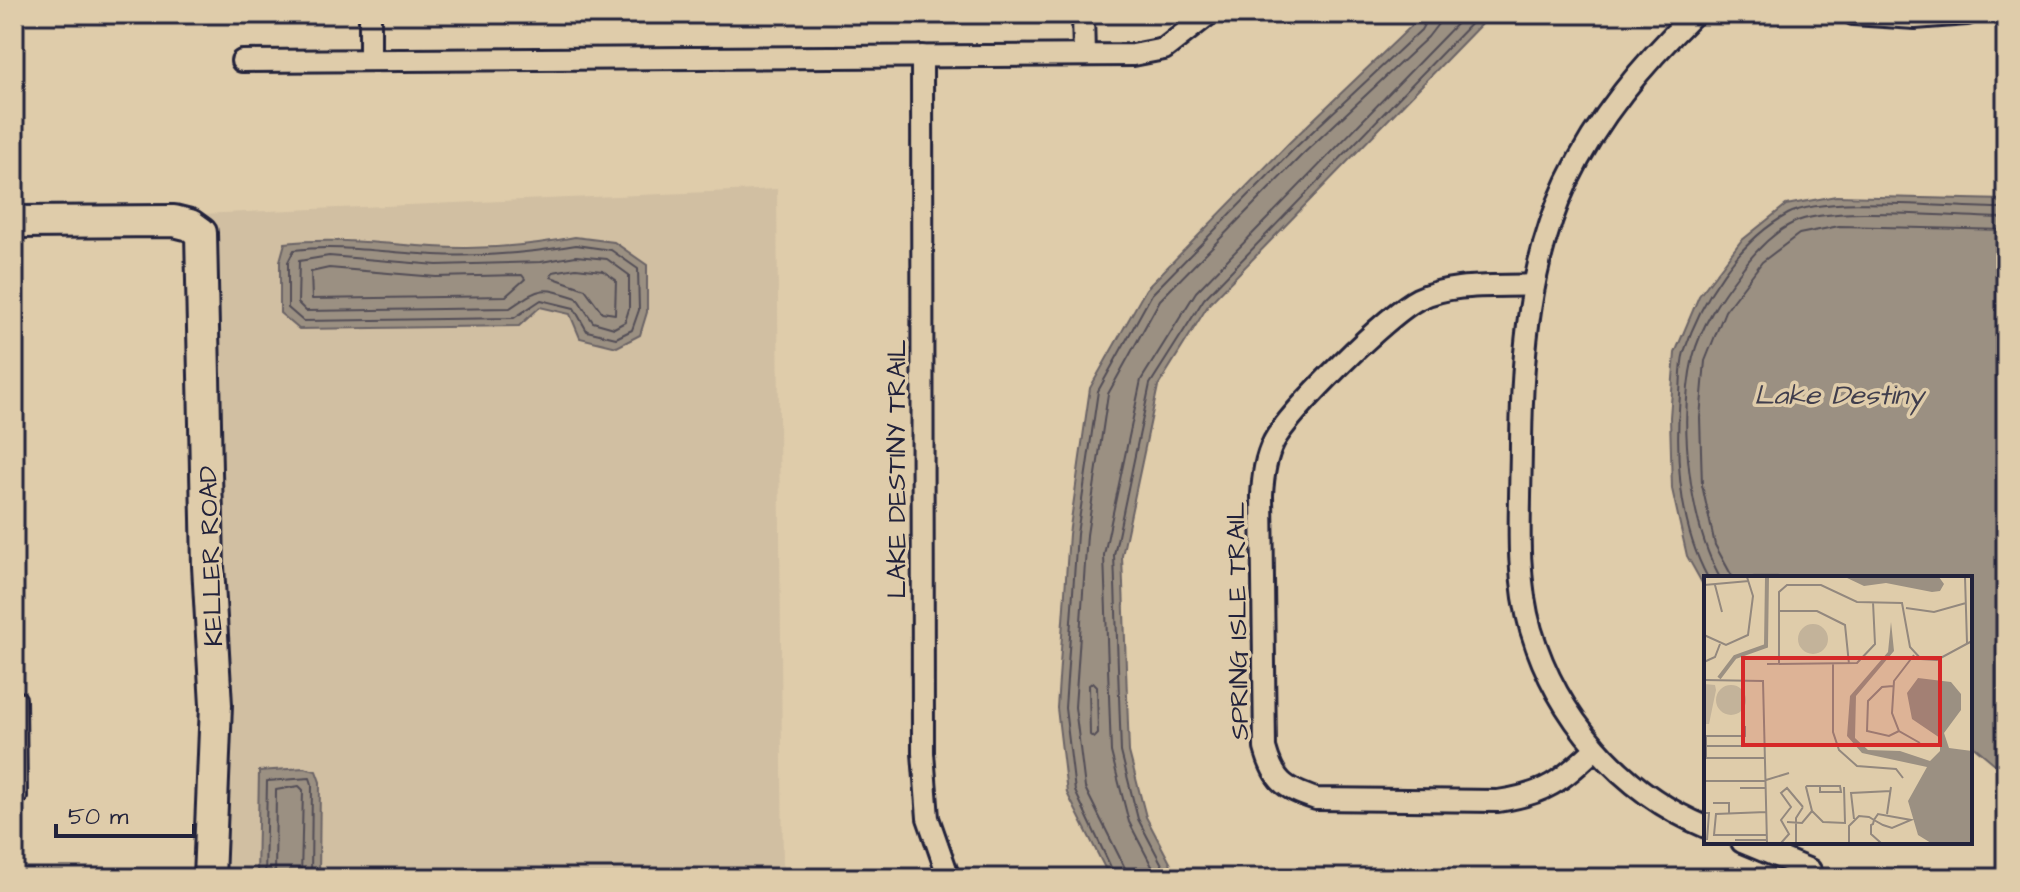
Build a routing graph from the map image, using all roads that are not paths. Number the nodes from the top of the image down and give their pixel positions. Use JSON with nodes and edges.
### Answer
{"nodes":[{"id":1,"x":370,"y":14,"type":"edge"},
{"id":2,"x":1083,"y":14,"type":"edge"},
{"id":3,"x":1209,"y":14,"type":"edge"},
{"id":4,"x":1694,"y":14,"type":"edge"},
{"id":5,"x":1853,"y":14,"type":"edge"},
{"id":6,"x":1967,"y":14,"type":"edge"},
{"id":7,"x":1084,"y":55,"type":"junction"},
{"id":8,"x":922,"y":56,"type":"junction"},
{"id":9,"x":370,"y":59,"type":"junction"},
{"id":10,"x":242,"y":61,"type":"dead end"},
{"id":11,"x":14,"y":222,"type":"edge"},
{"id":12,"x":1534,"y":285,"type":"junction"},
{"id":13,"x":20,"y":698,"type":"dead end"},
{"id":14,"x":1595,"y":749,"type":"junction"},
{"id":15,"x":14,"y":798,"type":"edge"},
{"id":16,"x":1704,"y":826,"type":"edge"},
{"id":17,"x":1747,"y":844,"type":"edge"},
{"id":18,"x":1810,"y":870,"type":"dead end"},
{"id":19,"x":209,"y":878,"type":"edge"},
{"id":20,"x":949,"y":878,"type":"edge"}],
"edges":[{"from":1,"to":9,"type":"street"},
{"from":2,"to":7,"type":"street"},
{"from":3,"to":7,"type":"street"},
{"from":4,"to":12,"type":"street"},
{"from":5,"to":6,"type":"street"},
{"from":7,"to":8,"type":"street"},
{"from":8,"to":9,"type":"street"},
{"from":8,"to":20,"type":"street","name":"LAKE DESTINY TRAIL"},
{"from":9,"to":10,"type":"street"},
{"from":11,"to":19,"type":"street","name":"KELLER ROAD"},
{"from":12,"to":14,"type":"street"},
{"from":12,"to":14,"type":"street","name":"SPRING ISLE TRAIL"},
{"from":13,"to":15,"type":"lane"},
{"from":14,"to":16,"type":"street"},
{"from":17,"to":18,"type":"street"}]}
